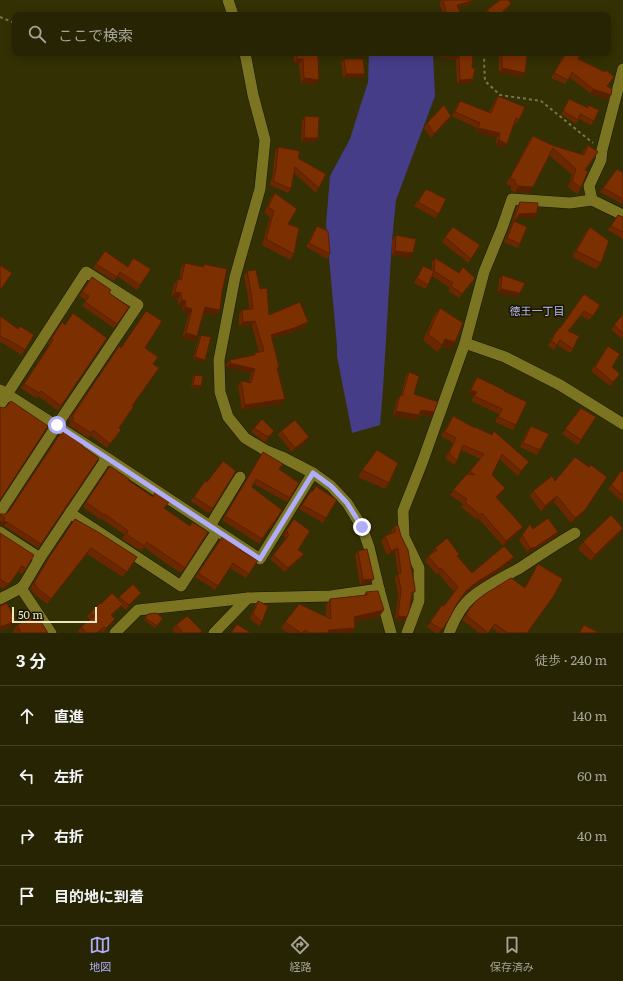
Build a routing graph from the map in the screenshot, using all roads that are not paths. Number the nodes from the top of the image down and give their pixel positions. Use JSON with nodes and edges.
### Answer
{"nodes":[{"id":1,"x":228,"y":0,"type":"edge"},
{"id":2,"x":232,"y":12,"type":"edge"},
{"id":3,"x":246,"y":56,"type":"edge"},
{"id":4,"x":623,"y":69,"type":"edge"},
{"id":5,"x":592,"y":200,"type":"junction"},
{"id":6,"x":623,"y":215,"type":"edge"},
{"id":7,"x":465,"y":343,"type":"junction"},
{"id":8,"x":4,"y":392,"type":"edge"},
{"id":9,"x":0,"y":405,"type":"edge"},
{"id":10,"x":623,"y":424,"type":"edge"},
{"id":11,"x":57,"y":425,"type":"junction"},
{"id":12,"x":107,"y":458,"type":"junction"},
{"id":13,"x":313,"y":473,"type":"junction"},
{"id":14,"x":240,"y":477,"type":"dead end"},
{"id":15,"x":0,"y":512,"type":"edge"},
{"id":16,"x":70,"y":513,"type":"junction"},
{"id":17,"x":213,"y":528,"type":"junction"},
{"id":18,"x":0,"y":532,"type":"edge"},
{"id":19,"x":575,"y":533,"type":"dead end"},
{"id":20,"x":40,"y":558,"type":"junction"},
{"id":21,"x":21,"y":588,"type":"junction"},
{"id":22,"x":379,"y":589,"type":"junction"},
{"id":23,"x":0,"y":598,"type":"edge"},
{"id":24,"x":248,"y":598,"type":"junction"},
{"id":25,"x":51,"y":633,"type":"edge"},
{"id":26,"x":115,"y":633,"type":"edge"},
{"id":27,"x":214,"y":633,"type":"edge"},
{"id":28,"x":391,"y":633,"type":"edge"},
{"id":29,"x":407,"y":633,"type":"edge"},
{"id":30,"x":449,"y":633,"type":"edge"}],
"edges":[{"from":1,"to":2,"type":"street"},
{"from":3,"to":13,"type":"street"},
{"from":4,"to":5,"type":"street"},
{"from":5,"to":6,"type":"street"},
{"from":5,"to":7,"type":"street"},
{"from":7,"to":10,"type":"street"},
{"from":7,"to":29,"type":"street"},
{"from":8,"to":9,"type":"street"},
{"from":8,"to":11,"type":"street"},
{"from":8,"to":11,"type":"street"},
{"from":11,"to":12,"type":"street"},
{"from":11,"to":15,"type":"street"},
{"from":12,"to":16,"type":"street"},
{"from":12,"to":17,"type":"street"},
{"from":13,"to":17,"type":"street"},
{"from":13,"to":22,"type":"street"},
{"from":14,"to":17,"type":"street"},
{"from":16,"to":17,"type":"street"},
{"from":16,"to":20,"type":"street"},
{"from":18,"to":20,"type":"street"},
{"from":19,"to":30,"type":"street"},
{"from":20,"to":21,"type":"street"},
{"from":21,"to":23,"type":"street"},
{"from":21,"to":25,"type":"street"},
{"from":22,"to":24,"type":"street"},
{"from":22,"to":28,"type":"street"},
{"from":24,"to":26,"type":"street"},
{"from":24,"to":27,"type":"street"}]}
